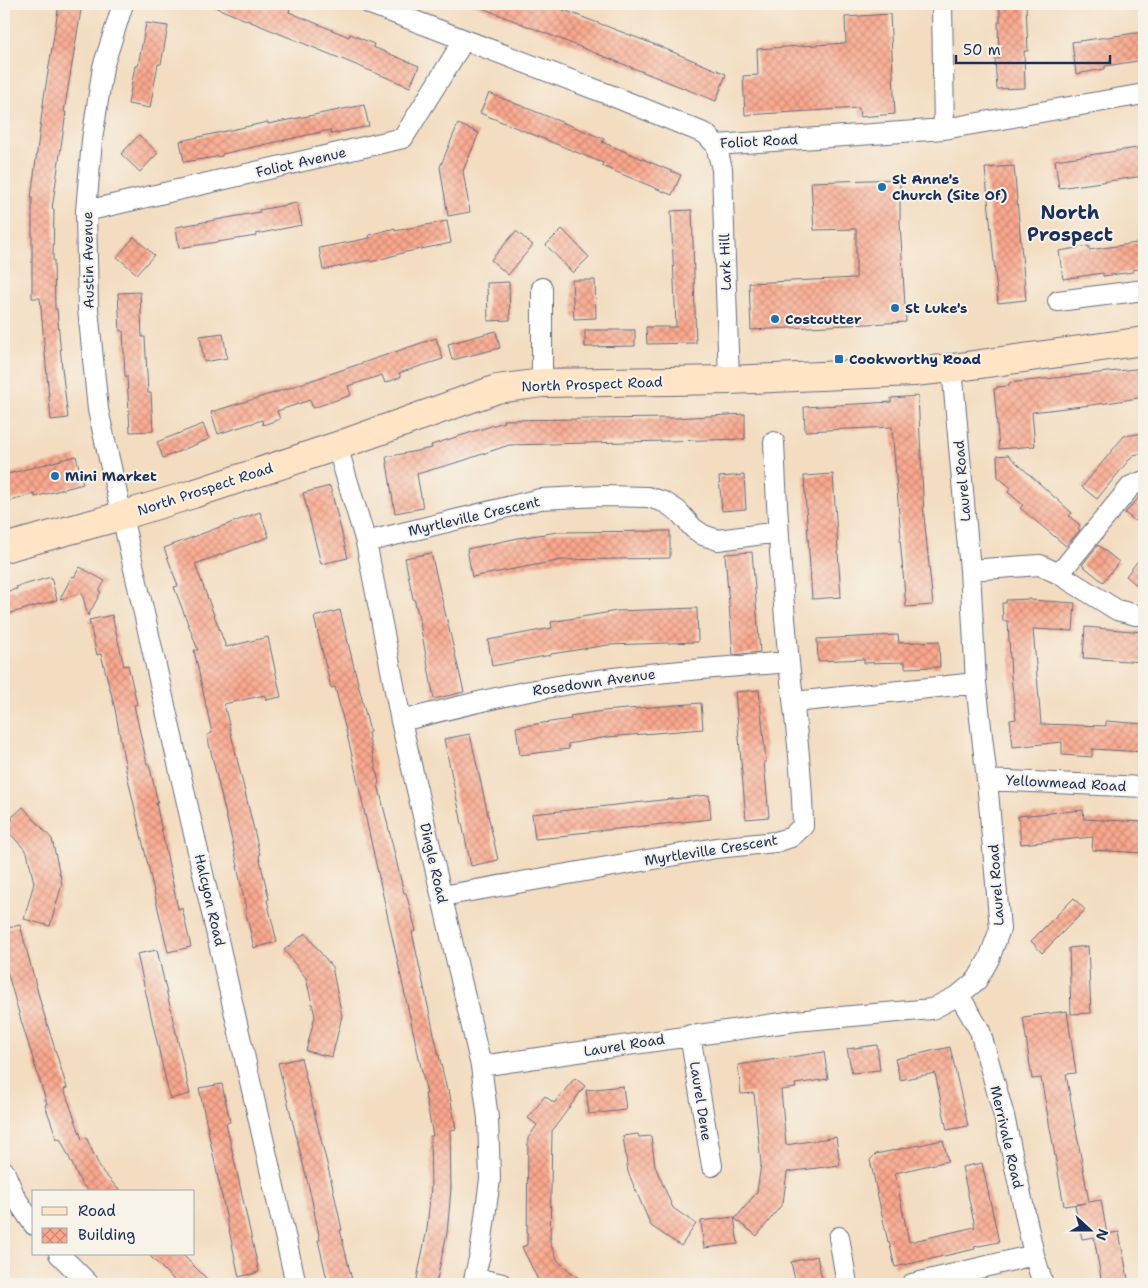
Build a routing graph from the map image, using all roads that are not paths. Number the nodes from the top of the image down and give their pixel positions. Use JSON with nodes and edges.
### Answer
{"nodes":[{"id":1,"x":122,"y":4,"type":"edge"},
{"id":2,"x":370,"y":4,"type":"edge"},
{"id":3,"x":942,"y":4,"type":"edge"},
{"id":4,"x":464,"y":40,"type":"junction"},
{"id":5,"x":1144,"y":94,"type":"edge"},
{"id":6,"x":944,"y":129,"type":"junction"},
{"id":7,"x":716,"y":145,"type":"junction"},
{"id":8,"x":86,"y":211,"type":"junction"},
{"id":9,"x":542,"y":288,"type":"dead end"},
{"id":10,"x":1144,"y":290,"type":"edge"},
{"id":11,"x":1058,"y":301,"type":"dead end"},
{"id":12,"x":1144,"y":341,"type":"edge"},
{"id":13,"x":952,"y":368,"type":"junction"},
{"id":14,"x":729,"y":380,"type":"junction"},
{"id":15,"x":542,"y":383,"type":"junction"},
{"id":16,"x":774,"y":442,"type":"dead end"},
{"id":17,"x":338,"y":446,"type":"junction"},
{"id":18,"x":1144,"y":481,"type":"edge"},
{"id":19,"x":121,"y":516,"type":"junction"},
{"id":20,"x":778,"y":532,"type":"junction"},
{"id":21,"x":366,"y":542,"type":"junction"},
{"id":22,"x":4,"y":548,"type":"edge"},
{"id":23,"x":970,"y":570,"type":"junction"},
{"id":24,"x":1059,"y":574,"type":"junction"},
{"id":25,"x":1144,"y":615,"type":"edge"},
{"id":26,"x":789,"y":662,"type":"junction"},
{"id":27,"x":976,"y":683,"type":"junction"},
{"id":28,"x":794,"y":702,"type":"junction"},
{"id":29,"x":401,"y":721,"type":"junction"},
{"id":30,"x":987,"y":780,"type":"junction"},
{"id":31,"x":1144,"y":787,"type":"edge"},
{"id":32,"x":442,"y":896,"type":"junction"},
{"id":33,"x":959,"y":995,"type":"junction"},
{"id":34,"x":690,"y":1035,"type":"junction"},
{"id":35,"x":481,"y":1066,"type":"junction"},
{"id":36,"x":712,"y":1166,"type":"dead end"},
{"id":37,"x":4,"y":1172,"type":"edge"},
{"id":38,"x":32,"y":1222,"type":"edge"},
{"id":39,"x":839,"y":1237,"type":"dead end"},
{"id":40,"x":1034,"y":1255,"type":"junction"},
{"id":41,"x":60,"y":1256,"type":"edge"},
{"id":42,"x":474,"y":1281,"type":"edge"},
{"id":43,"x":89,"y":1284,"type":"edge"},
{"id":44,"x":296,"y":1284,"type":"edge"},
{"id":45,"x":502,"y":1284,"type":"edge"},
{"id":46,"x":847,"y":1284,"type":"edge"},
{"id":47,"x":912,"y":1284,"type":"edge"},
{"id":48,"x":1043,"y":1284,"type":"edge"}],
"edges":[{"from":1,"to":8,"type":"street","name":"Austin Avenue"},
{"from":2,"to":4,"type":"street","name":"Foliot Road"},
{"from":3,"to":6,"type":"street"},
{"from":4,"to":7,"type":"street","name":"Foliot Road"},
{"from":4,"to":8,"type":"street","name":"Foliot Avenue"},
{"from":5,"to":6,"type":"street","name":"Foliot Road"},
{"from":6,"to":7,"type":"street","name":"Foliot Road"},
{"from":7,"to":14,"type":"street","name":"Lark Hill"},
{"from":8,"to":19,"type":"street","name":"Austin Avenue"},
{"from":9,"to":15,"type":"street"},
{"from":10,"to":11,"type":"street"},
{"from":12,"to":13,"type":"street","name":"North Prospect Road"},
{"from":13,"to":14,"type":"street","name":"North Prospect Road"},
{"from":13,"to":23,"type":"street","name":"Laurel Road"},
{"from":14,"to":15,"type":"street","name":"North Prospect Road"},
{"from":15,"to":17,"type":"street","name":"North Prospect Road"},
{"from":16,"to":20,"type":"street","name":"Myrtleville Crescent"},
{"from":17,"to":19,"type":"street","name":"North Prospect Road"},
{"from":17,"to":21,"type":"street","name":"Dingle Road"},
{"from":18,"to":24,"type":"street"},
{"from":19,"to":22,"type":"street","name":"North Prospect Road"},
{"from":19,"to":44,"type":"street","name":"Halcyon Road"},
{"from":20,"to":21,"type":"street","name":"Myrtleville Crescent"},
{"from":20,"to":26,"type":"street","name":"Myrtleville Crescent"},
{"from":21,"to":29,"type":"street","name":"Dingle Road"},
{"from":23,"to":24,"type":"street"},
{"from":23,"to":27,"type":"street","name":"Laurel Road"},
{"from":24,"to":25,"type":"street"},
{"from":26,"to":28,"type":"street","name":"Myrtleville Crescent"},
{"from":26,"to":29,"type":"street","name":"Rosedown Avenue"},
{"from":27,"to":28,"type":"street"},
{"from":27,"to":30,"type":"street","name":"Laurel Road"},
{"from":28,"to":32,"type":"street","name":"Myrtleville Crescent"},
{"from":29,"to":32,"type":"street","name":"Dingle Road"},
{"from":30,"to":31,"type":"street","name":"Yellowmead Road"},
{"from":30,"to":33,"type":"street","name":"Laurel Road"},
{"from":32,"to":35,"type":"street","name":"Dingle Road"},
{"from":33,"to":34,"type":"street","name":"Laurel Road"},
{"from":33,"to":40,"type":"street","name":"Merrivale Road"},
{"from":34,"to":35,"type":"street","name":"Laurel Road"},
{"from":34,"to":36,"type":"street","name":"Laurel Dene"},
{"from":35,"to":42,"type":"street","name":"Dingle Road"},
{"from":37,"to":38,"type":"street"},
{"from":39,"to":46,"type":"street"},
{"from":40,"to":47,"type":"street"},
{"from":40,"to":48,"type":"street","name":"Merrivale Road"},
{"from":41,"to":43,"type":"street"},
{"from":42,"to":45,"type":"street"}]}
